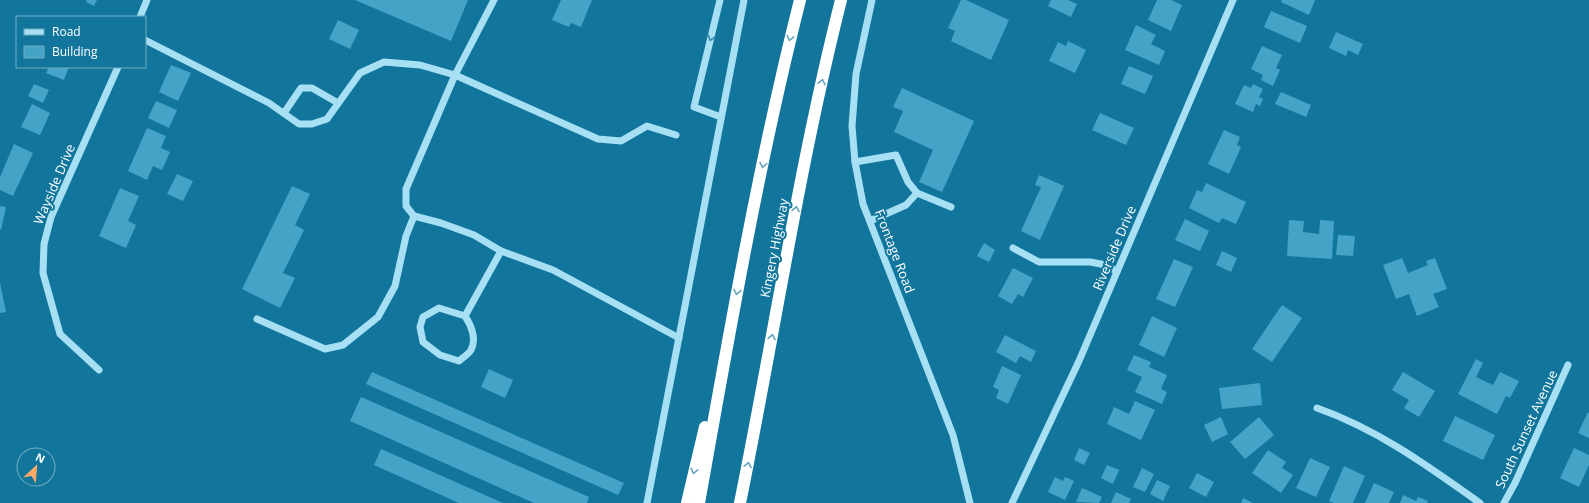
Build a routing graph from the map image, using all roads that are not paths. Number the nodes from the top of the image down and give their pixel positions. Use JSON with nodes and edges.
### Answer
{"nodes":[{"id":1,"x":147,"y":0,"type":"edge"},
{"id":2,"x":494,"y":0,"type":"edge"},
{"id":3,"x":720,"y":0,"type":"edge"},
{"id":4,"x":744,"y":0,"type":"edge"},
{"id":5,"x":800,"y":0,"type":"edge"},
{"id":6,"x":841,"y":0,"type":"edge"},
{"id":7,"x":872,"y":0,"type":"edge"},
{"id":8,"x":1233,"y":0,"type":"edge"},
{"id":9,"x":140,"y":16,"type":"edge"},
{"id":10,"x":146,"y":41,"type":"edge"},
{"id":11,"x":118,"y":68,"type":"edge"},
{"id":12,"x":456,"y":76,"type":"junction"},
{"id":13,"x":338,"y":103,"type":"junction"},
{"id":14,"x":284,"y":113,"type":"junction"},
{"id":15,"x":721,"y":116,"type":"junction"},
{"id":16,"x":676,"y":135,"type":"dead end"},
{"id":17,"x":855,"y":162,"type":"junction"},
{"id":18,"x":917,"y":193,"type":"junction"},
{"id":19,"x":951,"y":207,"type":"dead end"},
{"id":20,"x":414,"y":216,"type":"junction"},
{"id":21,"x":870,"y":221,"type":"junction"},
{"id":22,"x":1013,"y":248,"type":"dead end"},
{"id":23,"x":501,"y":251,"type":"junction"},
{"id":24,"x":1117,"y":271,"type":"junction"},
{"id":25,"x":734,"y":311,"type":"junction"},
{"id":26,"x":465,"y":316,"type":"junction"},
{"id":27,"x":257,"y":319,"type":"dead end"},
{"id":28,"x":679,"y":338,"type":"junction"},
{"id":29,"x":1568,"y":365,"type":"dead end"},
{"id":30,"x":99,"y":370,"type":"dead end"},
{"id":31,"x":1317,"y":408,"type":"dead end"},
{"id":32,"x":646,"y":503,"type":"edge"},
{"id":33,"x":687,"y":503,"type":"edge"},
{"id":34,"x":699,"y":503,"type":"edge"},
{"id":35,"x":740,"y":503,"type":"edge"},
{"id":36,"x":970,"y":503,"type":"edge"},
{"id":37,"x":1012,"y":503,"type":"edge"},
{"id":38,"x":1480,"y":503,"type":"edge"},
{"id":39,"x":1504,"y":503,"type":"edge"}],
"edges":[{"from":1,"to":9,"type":"street"},
{"from":2,"to":12,"type":"street"},
{"from":3,"to":15,"type":"street","one_way":true},
{"from":4,"to":15,"type":"street"},
{"from":5,"to":25,"type":"highway","name":"Kingery Highway","one_way":true},
{"from":35,"to":6,"type":"highway","name":"Kingery Highway","one_way":true},
{"from":7,"to":17,"type":"street","name":"Frontage Road"},
{"from":8,"to":24,"type":"street","name":"Riverside Drive"},
{"from":10,"to":14,"type":"street"},
{"from":11,"to":30,"type":"street","name":"Wayside Drive"},
{"from":12,"to":13,"type":"street"},
{"from":12,"to":16,"type":"street"},
{"from":12,"to":20,"type":"street"},
{"from":13,"to":14,"type":"street"},
{"from":13,"to":14,"type":"street"},
{"from":15,"to":28,"type":"street"},
{"from":17,"to":18,"type":"street"},
{"from":17,"to":21,"type":"street","name":"Frontage Road"},
{"from":18,"to":19,"type":"street"},
{"from":18,"to":21,"type":"street"},
{"from":20,"to":23,"type":"street"},
{"from":20,"to":27,"type":"street"},
{"from":21,"to":36,"type":"street","name":"Frontage Road"},
{"from":22,"to":24,"type":"street"},
{"from":23,"to":26,"type":"street"},
{"from":23,"to":28,"type":"street"},
{"from":24,"to":37,"type":"street","name":"Riverside Drive"},
{"from":25,"to":33,"type":"highway","one_way":true},
{"from":25,"to":34,"type":"highway","name":"Kingery Highway"},
{"from":26,"to":26,"type":"street"},
{"from":28,"to":32,"type":"street"},
{"from":29,"to":39,"type":"street","name":"South Sunset Avenue"},
{"from":31,"to":38,"type":"street"}]}
